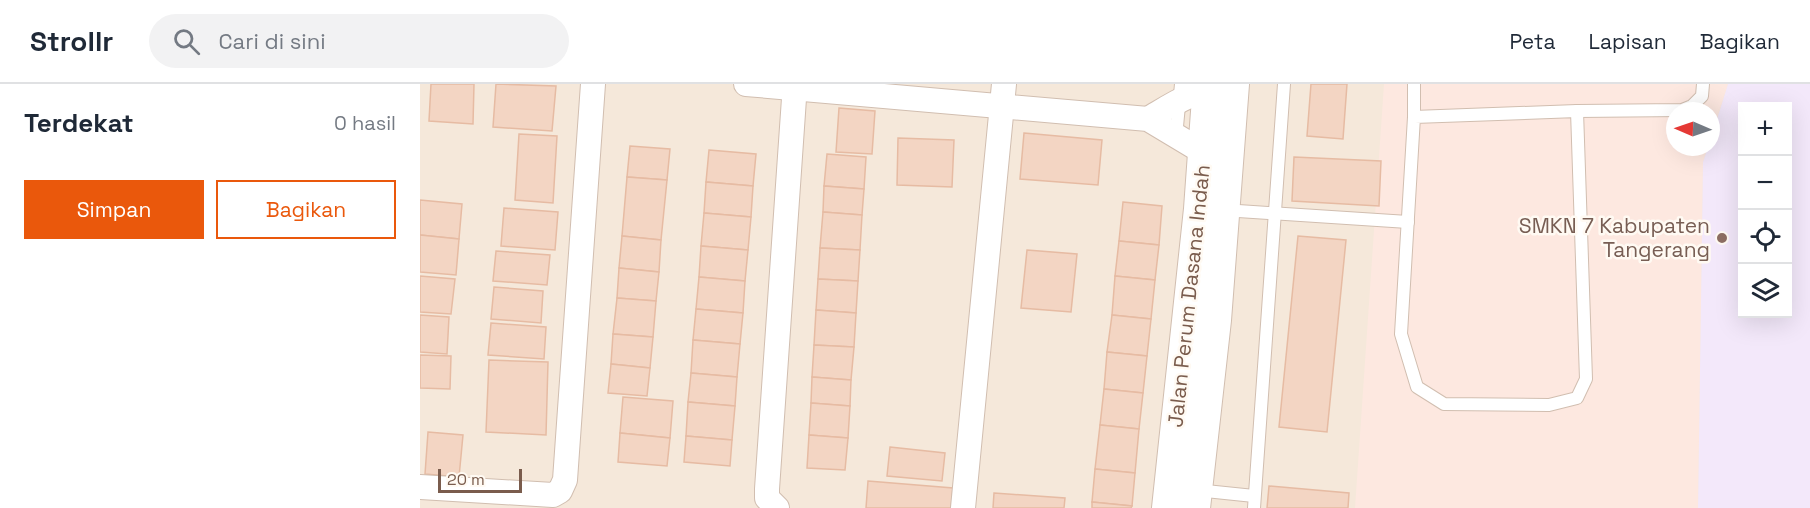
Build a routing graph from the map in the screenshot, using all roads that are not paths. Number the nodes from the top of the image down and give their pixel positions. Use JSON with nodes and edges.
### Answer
{"nodes":[{"id":1,"x":593,"y":84,"type":"edge"},
{"id":2,"x":746,"y":84,"type":"edge"},
{"id":3,"x":1284,"y":84,"type":"edge"},
{"id":4,"x":1414,"y":84,"type":"edge"},
{"id":5,"x":1703,"y":84,"type":"edge"},
{"id":6,"x":794,"y":87,"type":"edge"},
{"id":7,"x":1208,"y":89,"type":"edge"},
{"id":8,"x":1003,"y":96,"type":"edge"},
{"id":9,"x":1577,"y":111,"type":"junction"},
{"id":10,"x":1414,"y":117,"type":"junction"},
{"id":11,"x":1148,"y":119,"type":"junction"},
{"id":12,"x":1176,"y":138,"type":"junction"},
{"id":13,"x":1216,"y":153,"type":"junction"},
{"id":14,"x":1212,"y":210,"type":"junction"},
{"id":15,"x":1275,"y":212,"type":"junction"},
{"id":16,"x":1408,"y":222,"type":"junction"},
{"id":17,"x":420,"y":487,"type":"edge"},
{"id":18,"x":1182,"y":498,"type":"edge"},
{"id":19,"x":1254,"y":502,"type":"edge"},
{"id":20,"x":777,"y":508,"type":"edge"},
{"id":21,"x":963,"y":508,"type":"edge"}],
"edges":[{"from":1,"to":17,"type":"street"},
{"from":2,"to":6,"type":"street"},
{"from":3,"to":15,"type":"lane"},
{"from":4,"to":10,"type":"lane"},
{"from":5,"to":9,"type":"lane"},
{"from":6,"to":8,"type":"street"},
{"from":6,"to":20,"type":"street"},
{"from":7,"to":11,"type":"street"},
{"from":7,"to":12,"type":"lane"},
{"from":7,"to":13,"type":"street","name":"Jalan Perum Dasana Indah"},
{"from":8,"to":11,"type":"street"},
{"from":8,"to":21,"type":"street"},
{"from":9,"to":10,"type":"lane"},
{"from":9,"to":16,"type":"lane"},
{"from":10,"to":16,"type":"lane"},
{"from":11,"to":12,"type":"street"},
{"from":12,"to":13,"type":"street"},
{"from":13,"to":14,"type":"street","name":"Jalan Perum Dasana Indah"},
{"from":14,"to":15,"type":"lane"},
{"from":14,"to":18,"type":"street","name":"Jalan Perum Dasana Indah"},
{"from":15,"to":16,"type":"lane"},
{"from":15,"to":19,"type":"lane"},
{"from":18,"to":19,"type":"lane"}]}
